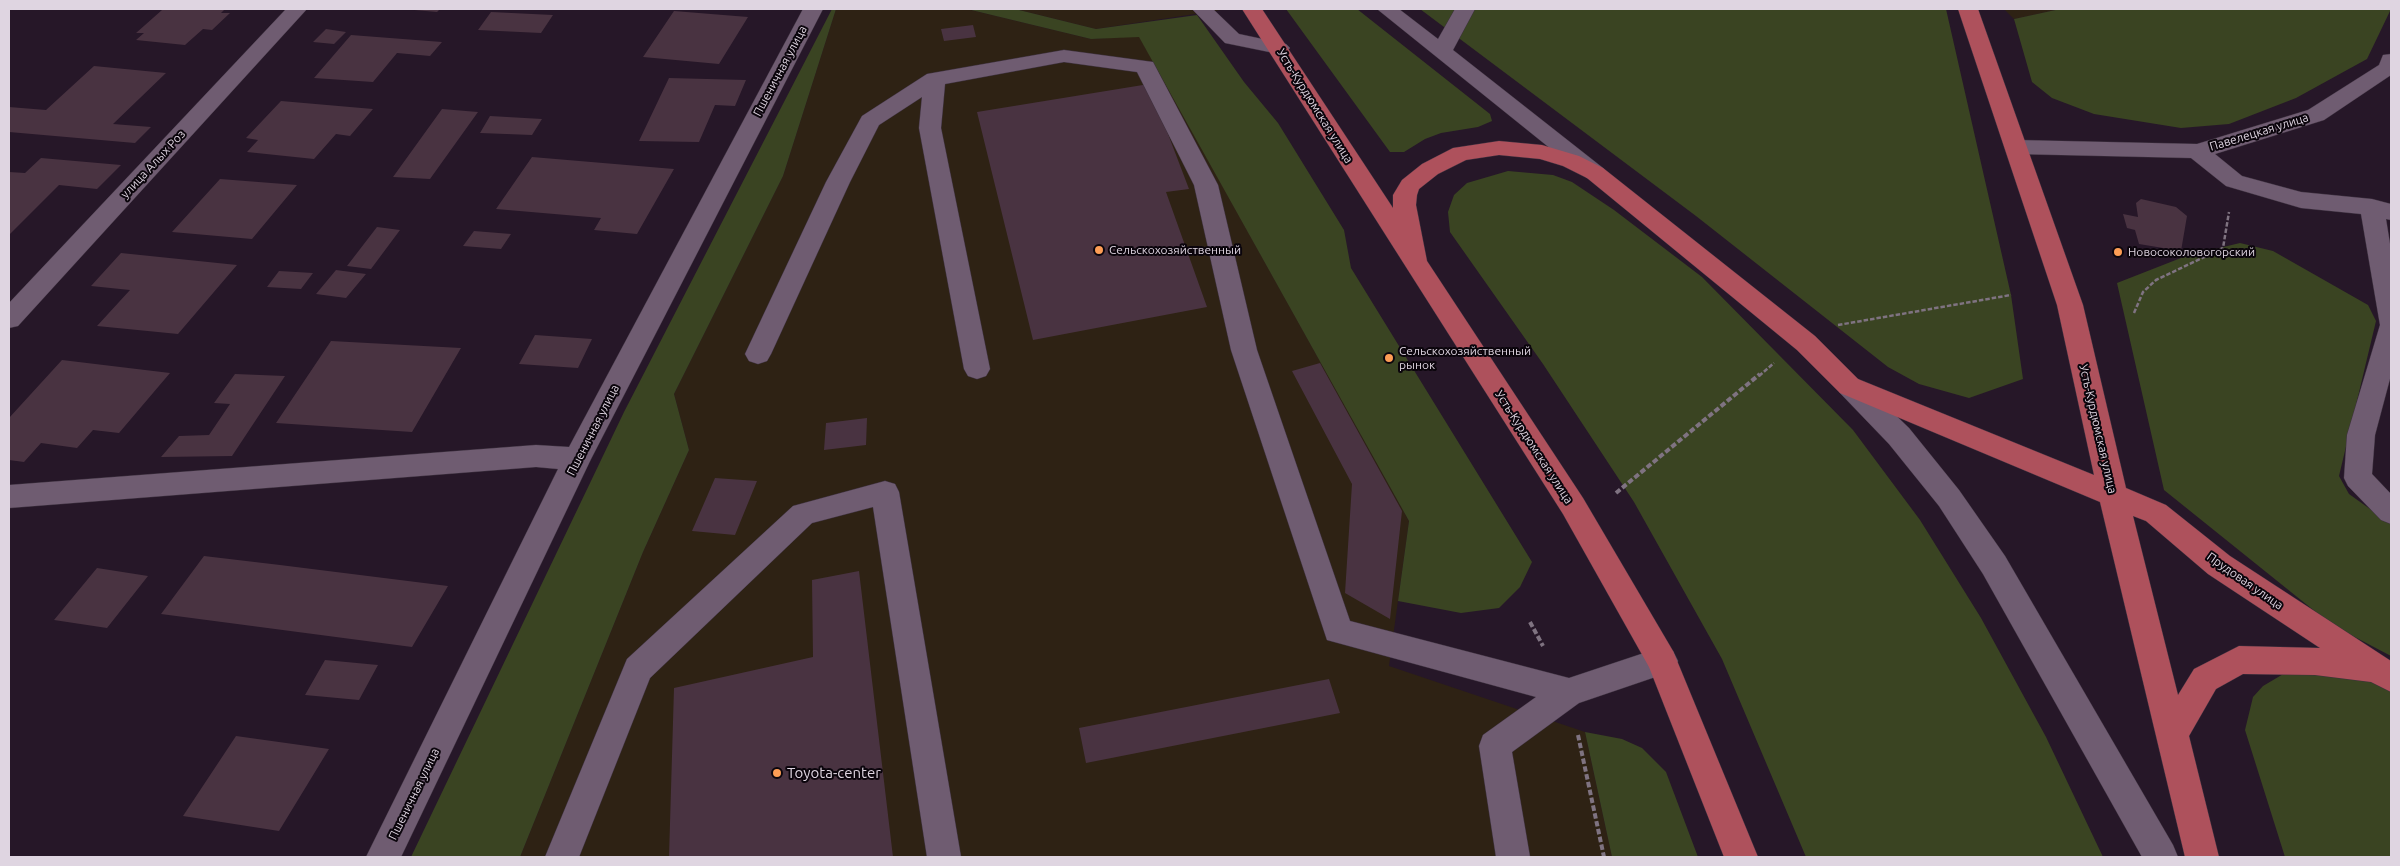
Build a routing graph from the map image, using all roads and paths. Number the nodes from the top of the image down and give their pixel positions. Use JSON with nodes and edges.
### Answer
{"nodes":[{"id":1,"x":297,"y":9,"type":"edge"},
{"id":2,"x":813,"y":9,"type":"edge"},
{"id":3,"x":1202,"y":9,"type":"edge"},
{"id":4,"x":1252,"y":9,"type":"edge"},
{"id":5,"x":1386,"y":9,"type":"edge"},
{"id":6,"x":1465,"y":9,"type":"edge"},
{"id":7,"x":1968,"y":9,"type":"edge"},
{"id":8,"x":1279,"y":48,"type":"junction"},
{"id":9,"x":1441,"y":52,"type":"junction"},
{"id":10,"x":2391,"y":60,"type":"edge"},
{"id":11,"x":934,"y":79,"type":"junction"},
{"id":12,"x":2017,"y":147,"type":"junction"},
{"id":13,"x":2197,"y":151,"type":"junction"},
{"id":14,"x":1596,"y":174,"type":"junction"},
{"id":15,"x":2234,"y":182,"type":"junction"},
{"id":16,"x":2382,"y":210,"type":"edge"},
{"id":17,"x":1416,"y":265,"type":"junction"},
{"id":18,"x":2011,"y":295,"type":"dead end"},
{"id":19,"x":2134,"y":313,"type":"dead end"},
{"id":20,"x":9,"y":320,"type":"edge"},
{"id":21,"x":2391,"y":322,"type":"edge"},
{"id":22,"x":1835,"y":326,"type":"dead end"},
{"id":23,"x":2391,"y":329,"type":"edge"},
{"id":24,"x":758,"y":354,"type":"dead end"},
{"id":25,"x":1776,"y":360,"type":"dead end"},
{"id":26,"x":977,"y":369,"type":"dead end"},
{"id":27,"x":1849,"y":386,"type":"junction"},
{"id":28,"x":577,"y":459,"type":"junction"},
{"id":29,"x":1616,"y":493,"type":"dead end"},
{"id":30,"x":2113,"y":495,"type":"junction"},
{"id":31,"x":9,"y":496,"type":"edge"},
{"id":32,"x":2391,"y":512,"type":"edge"},
{"id":33,"x":1662,"y":662,"type":"junction"},
{"id":34,"x":2384,"y":674,"type":"edge"},
{"id":35,"x":1569,"y":692,"type":"junction"},
{"id":36,"x":2173,"y":733,"type":"junction"},
{"id":37,"x":383,"y":857,"type":"edge"},
{"id":38,"x":562,"y":857,"type":"edge"},
{"id":39,"x":944,"y":857,"type":"edge"},
{"id":40,"x":1513,"y":857,"type":"edge"},
{"id":41,"x":1741,"y":857,"type":"edge"},
{"id":42,"x":2161,"y":857,"type":"edge"},
{"id":43,"x":2202,"y":857,"type":"edge"}],
"edges":[{"from":1,"to":20,"type":"street","name":"улица Алых Роз"},
{"from":2,"to":28,"type":"street","name":"Пшеничная улица"},
{"from":3,"to":8,"type":"street"},
{"from":4,"to":8,"type":"main road","name":"Усть-Курдюмская улица"},
{"from":5,"to":9,"type":"street"},
{"from":6,"to":9,"type":"street"},
{"from":7,"to":12,"type":"main road","name":"Усть-Курдюмская улица"},
{"from":8,"to":17,"type":"main road","name":"Усть-Курдюмская улица"},
{"from":9,"to":14,"type":"street"},
{"from":10,"to":13,"type":"street","name":"Павелецкая улица"},
{"from":11,"to":24,"type":"street"},
{"from":11,"to":26,"type":"street"},
{"from":11,"to":35,"type":"street"},
{"from":12,"to":13,"type":"street","name":"Павелецкая улица"},
{"from":12,"to":30,"type":"main road","name":"Усть-Курдюмская улица"},
{"from":13,"to":15,"type":"street"},
{"from":14,"to":17,"type":"main road"},
{"from":14,"to":27,"type":"main road"},
{"from":15,"to":16,"type":"street"},
{"from":15,"to":19,"type":"path"},
{"from":16,"to":21,"type":"street"},
{"from":17,"to":33,"type":"main road","name":"Усть-Курдюмская улица"},
{"from":18,"to":22,"type":"path"},
{"from":23,"to":32,"type":"street"},
{"from":25,"to":29,"type":"path"},
{"from":27,"to":30,"type":"main road","name":"Прудовая улица"},
{"from":27,"to":42,"type":"street"},
{"from":28,"to":31,"type":"street"},
{"from":28,"to":37,"type":"street","name":"Пшеничная улица"},
{"from":30,"to":34,"type":"main road","name":"Прудовая улица"},
{"from":30,"to":36,"type":"main road","name":"Усть-Курдюмская улица"},
{"from":33,"to":35,"type":"street"},
{"from":33,"to":41,"type":"main road","name":"Усть-Курдюмская улица"},
{"from":34,"to":36,"type":"main road","name":"Прудовая улица"},
{"from":35,"to":40,"type":"street"},
{"from":36,"to":43,"type":"main road","name":"Усть-Курдюмская улица"},
{"from":38,"to":39,"type":"street"}]}
